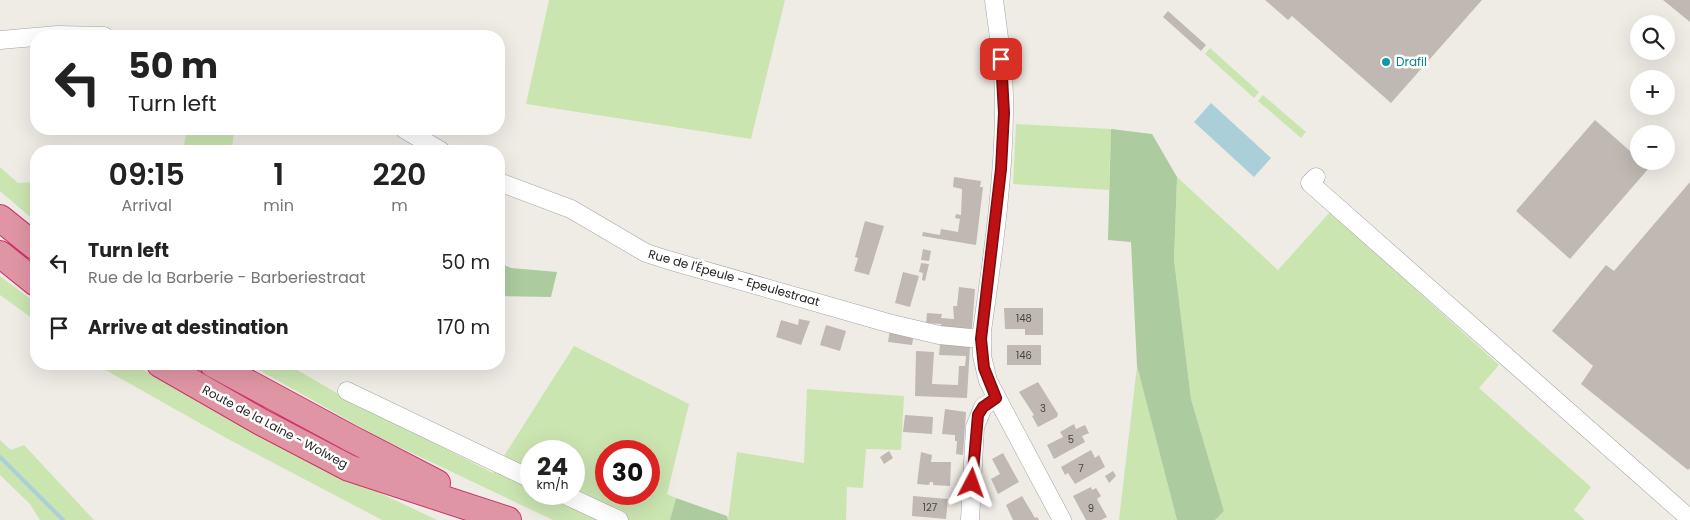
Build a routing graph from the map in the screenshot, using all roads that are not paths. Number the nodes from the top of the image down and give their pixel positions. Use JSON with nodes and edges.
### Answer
{"nodes":[{"id":1,"x":994,"y":0,"type":"edge"},
{"id":2,"x":30,"y":37,"type":"edge"},
{"id":3,"x":0,"y":40,"type":"edge"},
{"id":4,"x":414,"y":135,"type":"edge"},
{"id":5,"x":431,"y":145,"type":"edge"},
{"id":6,"x":1316,"y":177,"type":"dead end"},
{"id":7,"x":505,"y":184,"type":"edge"},
{"id":8,"x":0,"y":218,"type":"edge"},
{"id":9,"x":30,"y":242,"type":"edge"},
{"id":10,"x":0,"y":254,"type":"edge"},
{"id":11,"x":30,"y":278,"type":"edge"},
{"id":12,"x":981,"y":339,"type":"junction"},
{"id":13,"x":170,"y":370,"type":"edge"},
{"id":14,"x":224,"y":370,"type":"edge"},
{"id":15,"x":347,"y":391,"type":"dead end"},
{"id":16,"x":996,"y":398,"type":"junction"},
{"id":17,"x":520,"y":473,"type":"edge"},
{"id":18,"x":585,"y":504,"type":"edge"},
{"id":19,"x":1690,"y":519,"type":"edge"},
{"id":20,"x":508,"y":520,"type":"edge"},
{"id":21,"x":518,"y":520,"type":"edge"},
{"id":22,"x":619,"y":520,"type":"edge"},
{"id":23,"x":970,"y":520,"type":"edge"},
{"id":24,"x":1062,"y":520,"type":"edge"}],
"edges":[{"from":1,"to":12,"type":"street"},
{"from":2,"to":3,"type":"street"},
{"from":4,"to":5,"type":"street"},
{"from":6,"to":19,"type":"street"},
{"from":7,"to":12,"type":"street","name":"Rue de l'Épeule - Epeulestraat"},
{"from":8,"to":9,"type":"highway"},
{"from":10,"to":11,"type":"highway"},
{"from":12,"to":16,"type":"street"},
{"from":13,"to":20,"type":"highway","name":"Route de la Laine - Wolweg"},
{"from":14,"to":21,"type":"highway","name":"Route de la Laine - Wolweg"},
{"from":15,"to":17,"type":"street"},
{"from":16,"to":23,"type":"street"},
{"from":16,"to":24,"type":"street"},
{"from":18,"to":22,"type":"street"}]}
